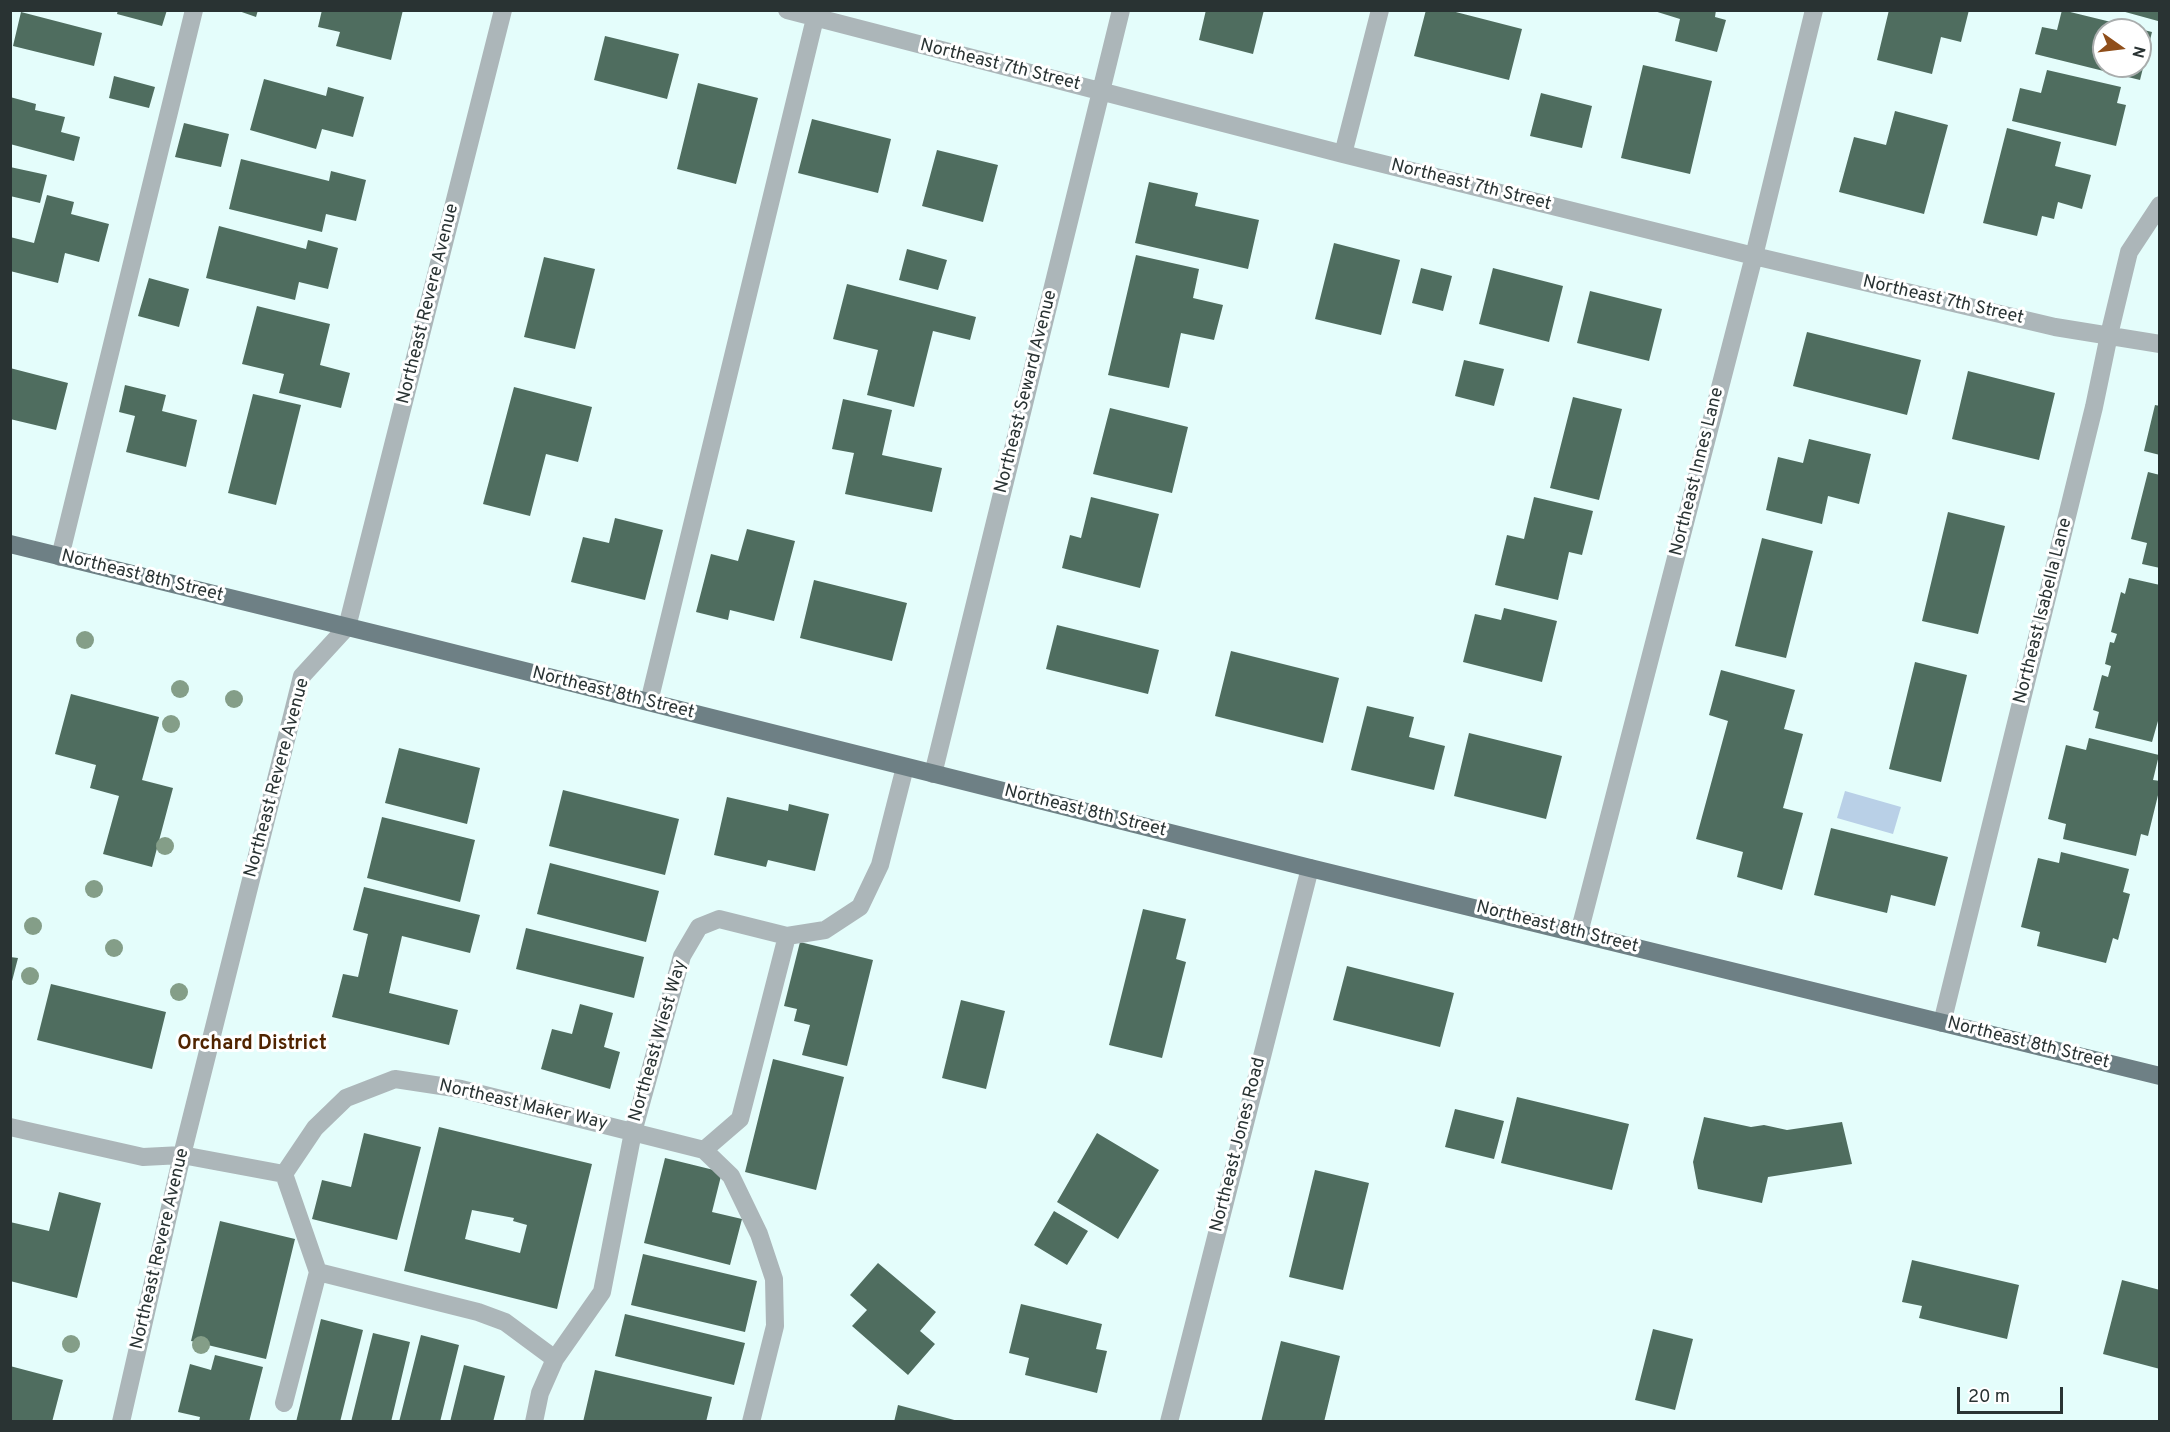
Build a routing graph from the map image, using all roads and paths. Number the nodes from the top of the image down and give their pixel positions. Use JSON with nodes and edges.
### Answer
{"nodes":[{"id":1,"x":194,"y":10,"type":"edge"},
{"id":2,"x":503,"y":10,"type":"edge"},
{"id":3,"x":787,"y":10,"type":"edge"},
{"id":4,"x":1121,"y":10,"type":"edge"},
{"id":5,"x":1380,"y":10,"type":"edge"},
{"id":6,"x":1814,"y":10,"type":"edge"},
{"id":7,"x":816,"y":14,"type":"edge"},
{"id":8,"x":1101,"y":92,"type":"junction"},
{"id":9,"x":1343,"y":154,"type":"junction"},
{"id":10,"x":2160,"y":205,"type":"edge"},
{"id":11,"x":1754,"y":256,"type":"junction"},
{"id":12,"x":2109,"y":335,"type":"junction"},
{"id":13,"x":2160,"y":344,"type":"edge"},
{"id":14,"x":10,"y":544,"type":"edge"},
{"id":15,"x":60,"y":557,"type":"junction"},
{"id":16,"x":347,"y":627,"type":"junction"},
{"id":17,"x":650,"y":702,"type":"junction"},
{"id":18,"x":905,"y":767,"type":"junction"},
{"id":19,"x":933,"y":774,"type":"junction"},
{"id":20,"x":1310,"y":868,"type":"junction"},
{"id":21,"x":1579,"y":933,"type":"junction"},
{"id":22,"x":787,"y":936,"type":"junction"},
{"id":23,"x":1942,"y":1023,"type":"junction"},
{"id":24,"x":2160,"y":1076,"type":"edge"},
{"id":25,"x":10,"y":1127,"type":"edge"},
{"id":26,"x":633,"y":1132,"type":"junction"},
{"id":27,"x":704,"y":1150,"type":"junction"},
{"id":28,"x":182,"y":1155,"type":"junction"},
{"id":29,"x":284,"y":1174,"type":"junction"},
{"id":30,"x":318,"y":1272,"type":"junction"},
{"id":31,"x":555,"y":1359,"type":"junction"},
{"id":32,"x":284,"y":1403,"type":"dead end"},
{"id":33,"x":121,"y":1422,"type":"edge"},
{"id":34,"x":534,"y":1422,"type":"edge"},
{"id":35,"x":751,"y":1422,"type":"edge"},
{"id":36,"x":1169,"y":1422,"type":"edge"}],
"edges":[{"from":1,"to":15,"type":"street"},
{"from":2,"to":16,"type":"street","name":"Northeast Revere Avenue"},
{"from":3,"to":7,"type":"street","name":"Northeast 7th Street"},
{"from":4,"to":8,"type":"street","name":"Northeast Seward Avenue"},
{"from":5,"to":9,"type":"street"},
{"from":6,"to":11,"type":"street","name":"Northeast Innes Lane"},
{"from":7,"to":8,"type":"street","name":"Northeast 7th Street"},
{"from":7,"to":17,"type":"street"},
{"from":8,"to":9,"type":"street","name":"Northeast 7th Street"},
{"from":8,"to":19,"type":"street","name":"Northeast Seward Avenue"},
{"from":9,"to":11,"type":"street","name":"Northeast 7th Street"},
{"from":10,"to":12,"type":"street","name":"Northeast Isabella Lane"},
{"from":11,"to":12,"type":"street","name":"Northeast 7th Street"},
{"from":11,"to":21,"type":"street","name":"Northeast Innes Lane"},
{"from":12,"to":13,"type":"street","name":"Northeast 7th Street"},
{"from":12,"to":23,"type":"street","name":"Northeast Isabella Lane"},
{"from":14,"to":15,"type":"main road","name":"Northeast 8th Street"},
{"from":15,"to":16,"type":"main road","name":"Northeast 8th Street"},
{"from":16,"to":17,"type":"main road","name":"Northeast 8th Street"},
{"from":16,"to":28,"type":"street","name":"Northeast Revere Avenue"},
{"from":17,"to":18,"type":"main road","name":"Northeast 8th Street"},
{"from":18,"to":19,"type":"main road","name":"Northeast 8th Street"},
{"from":18,"to":22,"type":"street","name":"Northeast Wiest Way"},
{"from":19,"to":20,"type":"main road","name":"Northeast 8th Street"},
{"from":20,"to":21,"type":"main road","name":"Northeast 8th Street"},
{"from":20,"to":36,"type":"street","name":"Northeast Jones Road"},
{"from":21,"to":23,"type":"main road","name":"Northeast 8th Street"},
{"from":22,"to":26,"type":"street","name":"Northeast Wiest Way"},
{"from":22,"to":27,"type":"street"},
{"from":23,"to":24,"type":"main road","name":"Northeast 8th Street"},
{"from":25,"to":28,"type":"street"},
{"from":26,"to":27,"type":"street","name":"Northeast Maker Way"},
{"from":26,"to":29,"type":"street","name":"Northeast Maker Way"},
{"from":26,"to":31,"type":"street","name":"Northeast Wiest Way"},
{"from":27,"to":35,"type":"street"},
{"from":28,"to":29,"type":"street"},
{"from":28,"to":33,"type":"street","name":"Northeast Revere Avenue"},
{"from":29,"to":30,"type":"street"},
{"from":30,"to":31,"type":"street"},
{"from":30,"to":32,"type":"street"},
{"from":31,"to":34,"type":"street","name":"Northeast Wiest Way"}]}
